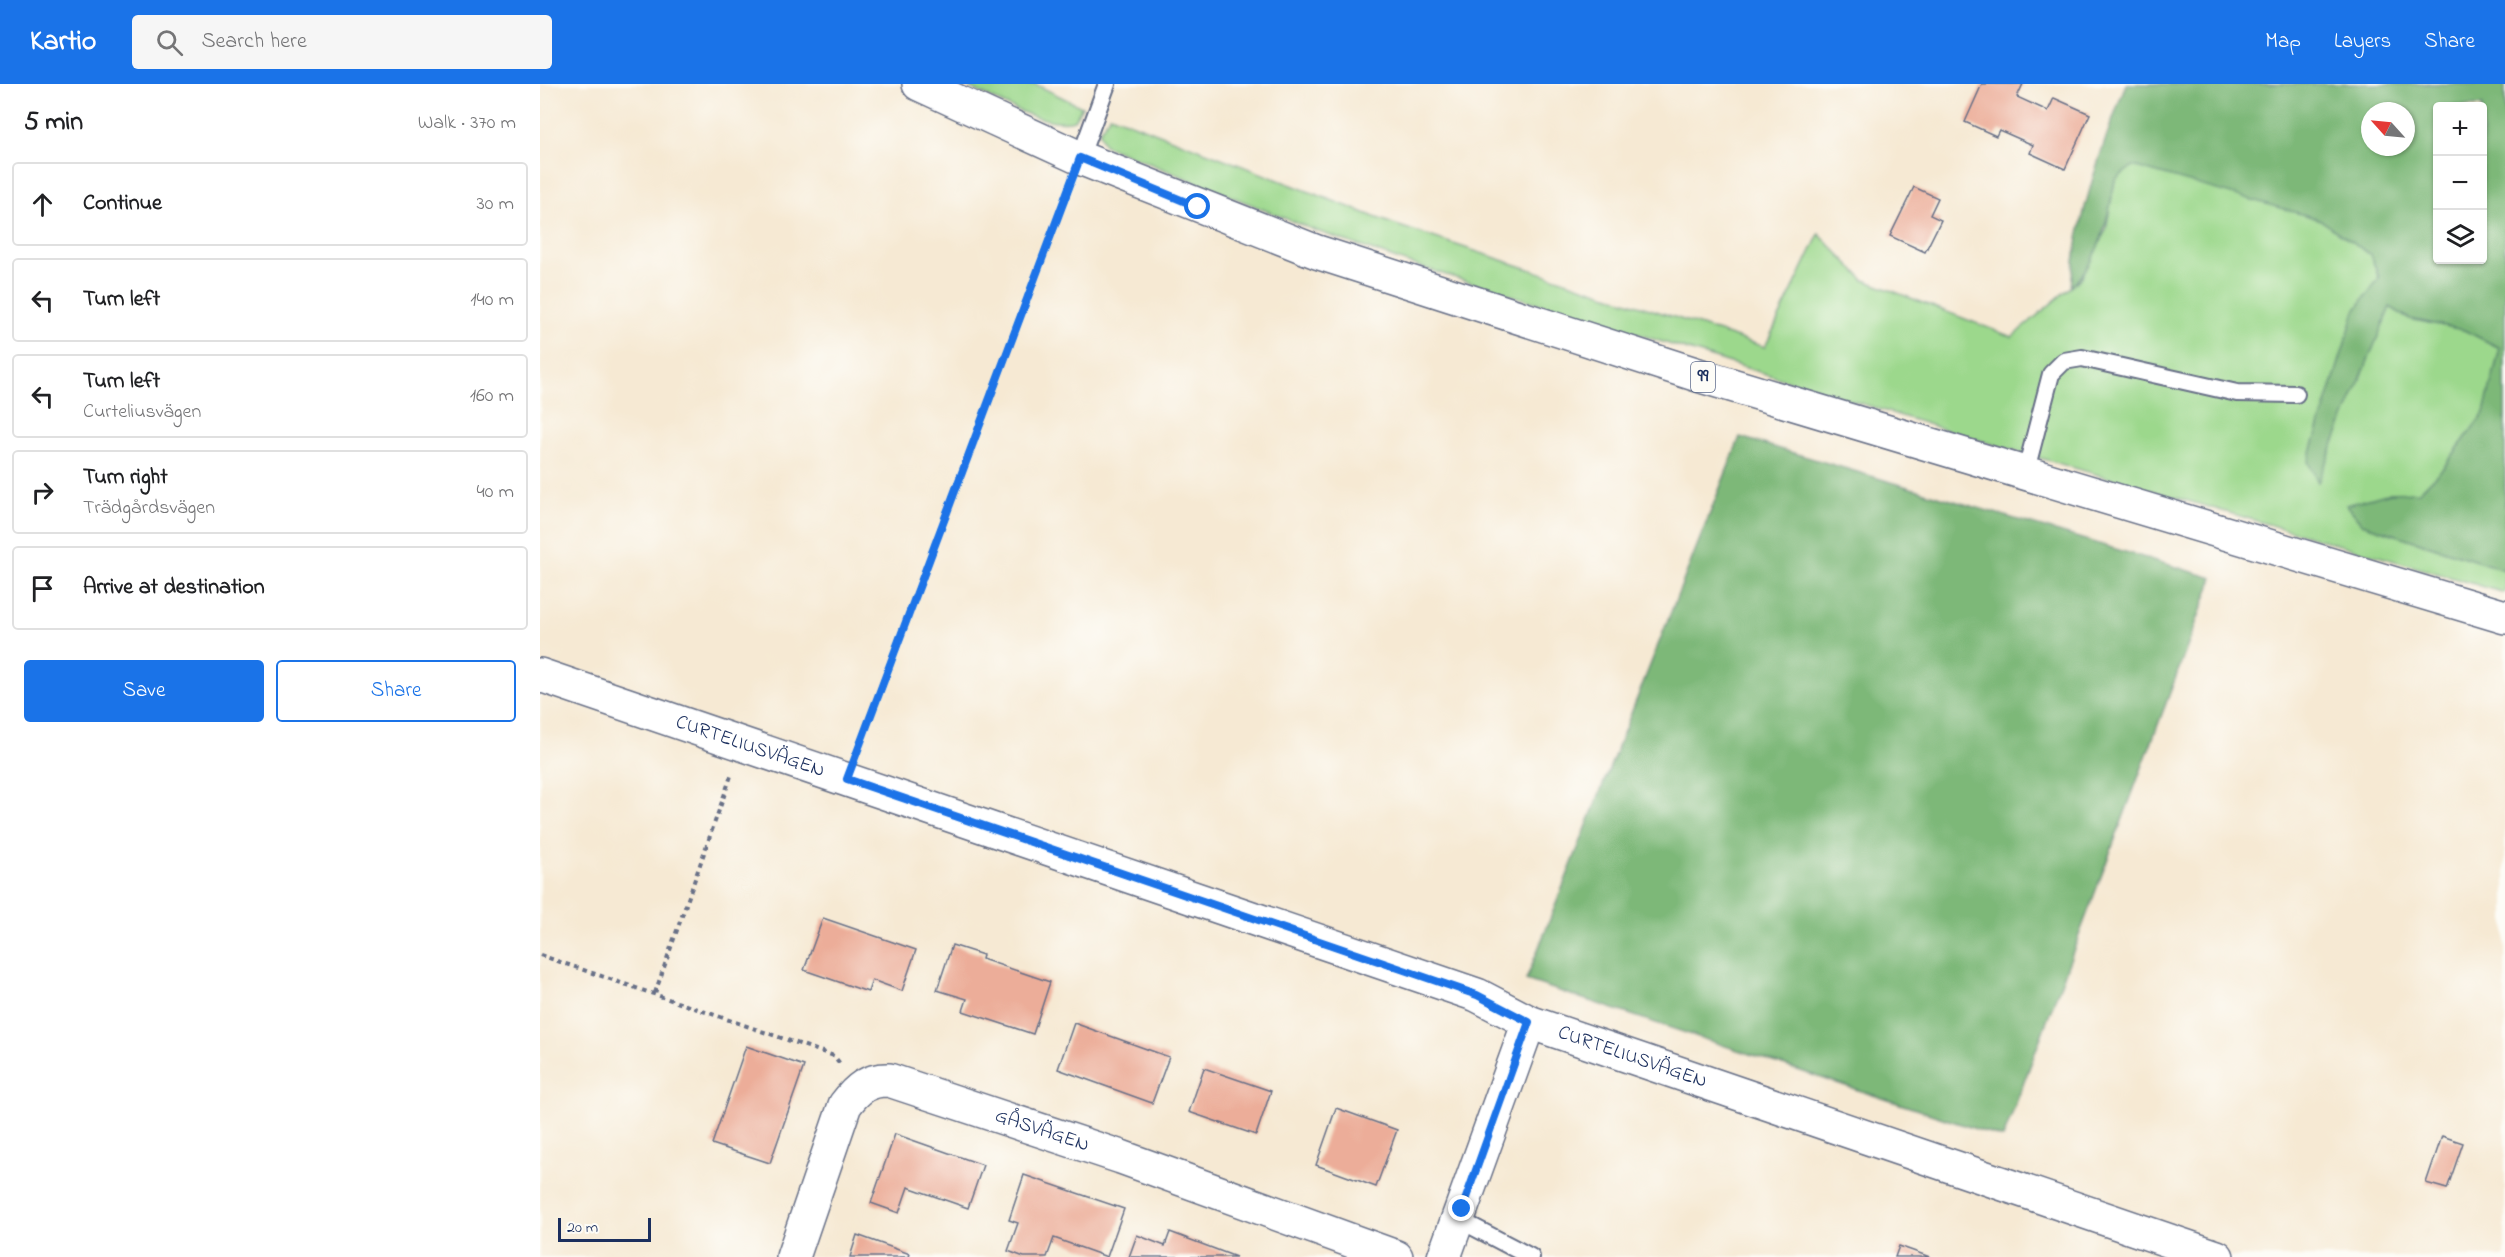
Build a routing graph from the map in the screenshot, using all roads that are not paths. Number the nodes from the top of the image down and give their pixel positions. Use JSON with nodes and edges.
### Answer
{"nodes":[{"id":1,"x":919,"y":84,"type":"edge"},
{"id":2,"x":1107,"y":84,"type":"edge"},
{"id":3,"x":1080,"y":158,"type":"junction"},
{"id":4,"x":2296,"y":394,"type":"dead end"},
{"id":5,"x":2025,"y":474,"type":"junction"},
{"id":6,"x":2505,"y":617,"type":"edge"},
{"id":7,"x":540,"y":675,"type":"edge"},
{"id":8,"x":1529,"y":1022,"type":"junction"},
{"id":9,"x":1458,"y":1220,"type":"junction"},
{"id":10,"x":793,"y":1257,"type":"edge"},
{"id":11,"x":1396,"y":1257,"type":"edge"},
{"id":12,"x":1444,"y":1257,"type":"edge"},
{"id":13,"x":1531,"y":1257,"type":"edge"},
{"id":14,"x":2217,"y":1257,"type":"edge"}],
"edges":[{"from":1,"to":3,"type":"street","number":"99"},
{"from":2,"to":3,"type":"lane"},
{"from":3,"to":5,"type":"street","number":"99"},
{"from":4,"to":5,"type":"lane"},
{"from":5,"to":6,"type":"street","number":"99"},
{"from":7,"to":8,"type":"street","name":"CURTELIUSVÄGEN"},
{"from":8,"to":9,"type":"street"},
{"from":8,"to":14,"type":"street","name":"CURTELIUSVÄGEN"},
{"from":9,"to":12,"type":"street"},
{"from":9,"to":13,"type":"lane"},
{"from":10,"to":11,"type":"street","name":"GÅSVÄGEN"}]}
